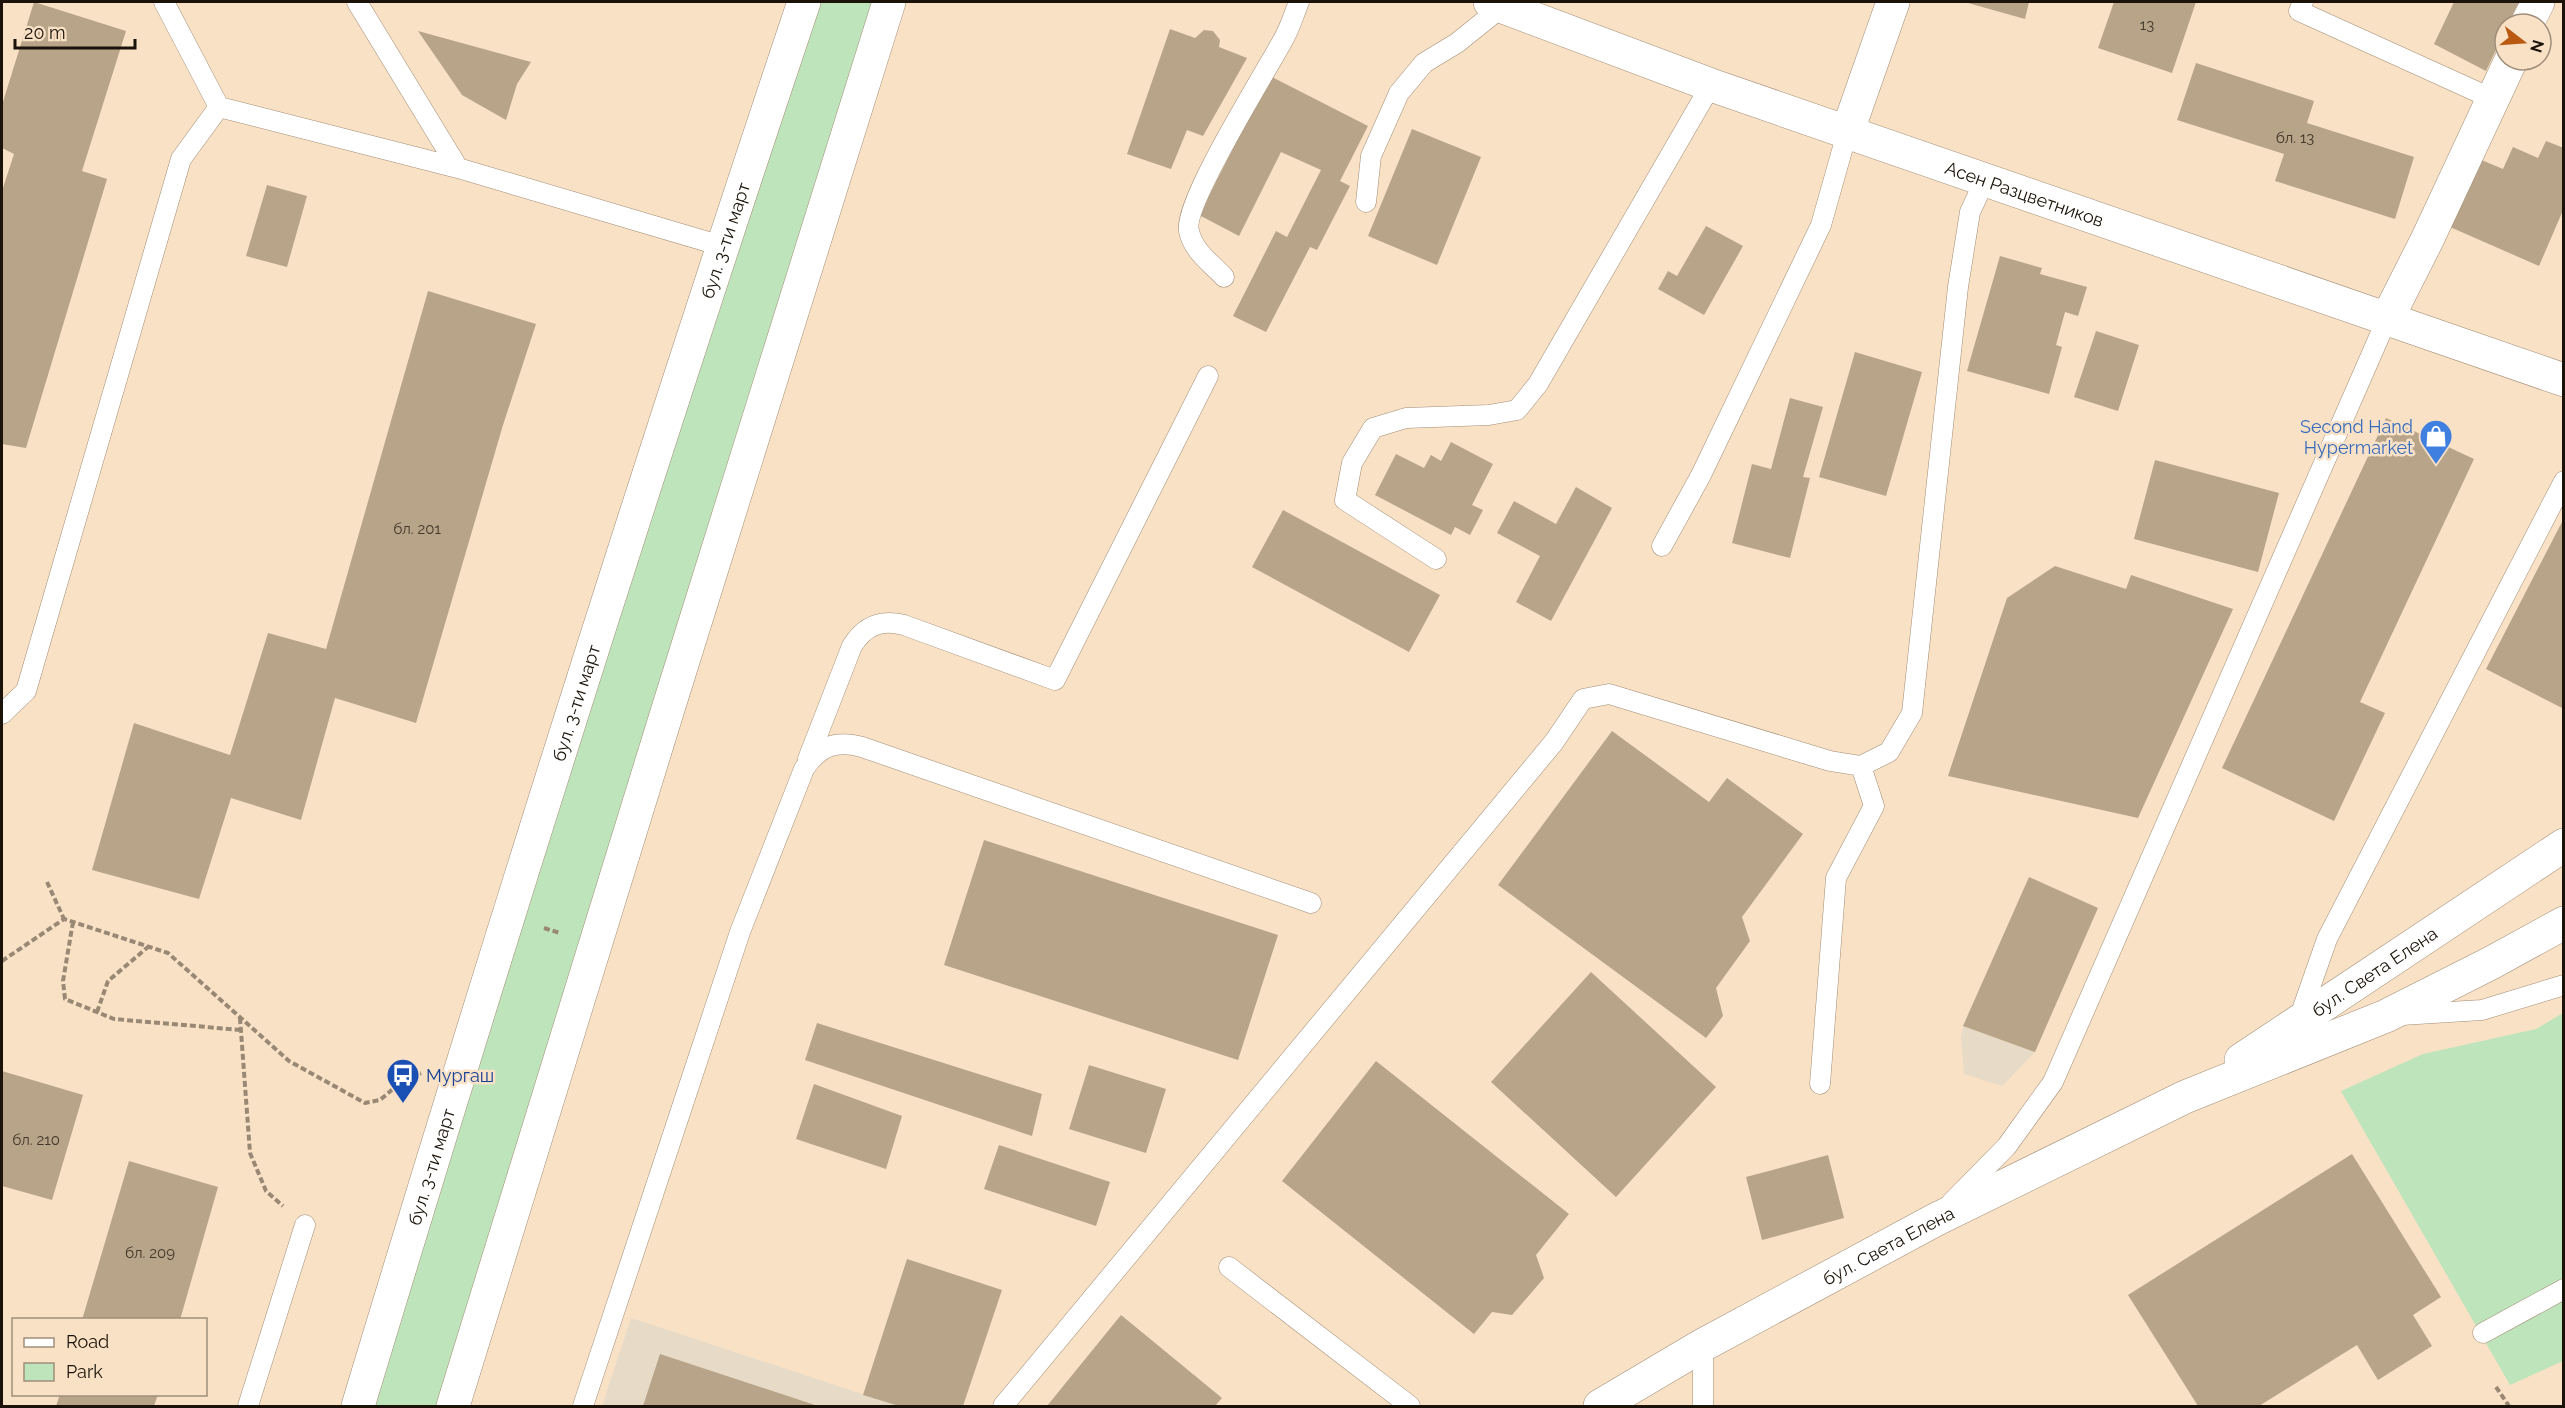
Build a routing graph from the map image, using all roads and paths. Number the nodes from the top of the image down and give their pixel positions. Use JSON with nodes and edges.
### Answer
{"nodes":[{"id":1,"x":164,"y":2,"type":"edge"},
{"id":2,"x":357,"y":2,"type":"edge"},
{"id":3,"x":804,"y":2,"type":"edge"},
{"id":4,"x":889,"y":2,"type":"edge"},
{"id":5,"x":1299,"y":2,"type":"edge"},
{"id":6,"x":1893,"y":2,"type":"edge"},
{"id":7,"x":2303,"y":2,"type":"edge"},
{"id":8,"x":1496,"y":4,"type":"edge"},
{"id":9,"x":2505,"y":72,"type":"edge"},
{"id":10,"x":1711,"y":85,"type":"junction"},
{"id":11,"x":2493,"y":99,"type":"junction"},
{"id":12,"x":219,"y":107,"type":"junction"},
{"id":13,"x":1847,"y":133,"type":"junction"},
{"id":14,"x":458,"y":168,"type":"junction"},
{"id":15,"x":1985,"y":180,"type":"junction"},
{"id":16,"x":1366,"y":202,"type":"dead end"},
{"id":17,"x":722,"y":246,"type":"junction"},
{"id":18,"x":1224,"y":277,"type":"dead end"},
{"id":19,"x":2386,"y":319,"type":"junction"},
{"id":20,"x":1208,"y":376,"type":"dead end"},
{"id":21,"x":2564,"y":380,"type":"edge"},
{"id":22,"x":2564,"y":481,"type":"edge"},
{"id":23,"x":1662,"y":546,"type":"dead end"},
{"id":24,"x":1436,"y":559,"type":"dead end"},
{"id":25,"x":2,"y":714,"type":"edge"},
{"id":26,"x":1861,"y":766,"type":"junction"},
{"id":27,"x":804,"y":769,"type":"junction"},
{"id":28,"x":2564,"y":845,"type":"edge"},
{"id":29,"x":47,"y":882,"type":"dead end"},
{"id":30,"x":1311,"y":903,"type":"dead end"},
{"id":31,"x":509,"y":917,"type":"junction"},
{"id":32,"x":64,"y":919,"type":"junction"},
{"id":33,"x":73,"y":922,"type":"junction"},
{"id":34,"x":2564,"y":923,"type":"edge"},
{"id":35,"x":595,"y":944,"type":"junction"},
{"id":36,"x":148,"y":946,"type":"junction"},
{"id":37,"x":2,"y":961,"type":"edge"},
{"id":38,"x":2564,"y":985,"type":"edge"},
{"id":39,"x":97,"y":1012,"type":"junction"},
{"id":40,"x":2386,"y":1016,"type":"junction"},
{"id":41,"x":240,"y":1017,"type":"junction"},
{"id":42,"x":2299,"y":1021,"type":"junction"},
{"id":43,"x":241,"y":1030,"type":"junction"},
{"id":44,"x":467,"y":1050,"type":"junction"},
{"id":45,"x":1820,"y":1084,"type":"dead end"},
{"id":46,"x":2185,"y":1097,"type":"junction"},
{"id":47,"x":1935,"y":1220,"type":"junction"},
{"id":48,"x":305,"y":1225,"type":"joint"},
{"id":49,"x":1229,"y":1267,"type":"dead end"},
{"id":50,"x":2564,"y":1289,"type":"edge"},
{"id":51,"x":2483,"y":1333,"type":"dead end"},
{"id":52,"x":1703,"y":1345,"type":"junction"},
{"id":53,"x":2496,"y":1387,"type":"dead end"},
{"id":54,"x":248,"y":1407,"type":"edge"},
{"id":55,"x":358,"y":1407,"type":"edge"},
{"id":56,"x":453,"y":1407,"type":"edge"},
{"id":57,"x":583,"y":1407,"type":"edge"},
{"id":58,"x":1003,"y":1407,"type":"edge"},
{"id":59,"x":1410,"y":1407,"type":"edge"},
{"id":60,"x":1600,"y":1407,"type":"edge"},
{"id":61,"x":1703,"y":1407,"type":"edge"},
{"id":62,"x":2510,"y":1407,"type":"edge"}],
"edges":[{"from":1,"to":12,"type":"lane"},
{"from":2,"to":14,"type":"lane"},
{"from":3,"to":17,"type":"street","name":"бул. 3-ти март"},
{"from":4,"to":35,"type":"street"},
{"from":5,"to":18,"type":"lane"},
{"from":6,"to":13,"type":"street"},
{"from":7,"to":11,"type":"lane"},
{"from":8,"to":10,"type":"street","name":"Асен Разцветников"},
{"from":8,"to":16,"type":"lane"},
{"from":9,"to":11,"type":"street"},
{"from":10,"to":13,"type":"street","name":"Асен Разцветников"},
{"from":10,"to":24,"type":"lane"},
{"from":11,"to":19,"type":"street"},
{"from":12,"to":14,"type":"lane"},
{"from":12,"to":25,"type":"lane"},
{"from":13,"to":15,"type":"street","name":"Асен Разцветников"},
{"from":13,"to":23,"type":"lane"},
{"from":14,"to":17,"type":"lane"},
{"from":15,"to":19,"type":"street","name":"Асен Разцветников"},
{"from":15,"to":26,"type":"lane"},
{"from":17,"to":31,"type":"street","name":"бул. 3-ти март"},
{"from":19,"to":21,"type":"street","name":"Асен Разцветников"},
{"from":19,"to":47,"type":"lane"},
{"from":20,"to":27,"type":"lane"},
{"from":22,"to":42,"type":"lane"},
{"from":26,"to":45,"type":"lane"},
{"from":26,"to":58,"type":"lane"},
{"from":27,"to":30,"type":"lane"},
{"from":27,"to":57,"type":"lane"},
{"from":28,"to":42,"type":"street","name":"бул. Света Елена"},
{"from":29,"to":32,"type":"path"},
{"from":31,"to":35,"type":"path"},
{"from":31,"to":44,"type":"street","name":"бул. 3-ти март"},
{"from":32,"to":33,"type":"path"},
{"from":32,"to":37,"type":"path"},
{"from":33,"to":36,"type":"path"},
{"from":33,"to":39,"type":"path"},
{"from":34,"to":40,"type":"street","name":"бул. Света Елена"},
{"from":35,"to":56,"type":"street"},
{"from":36,"to":39,"type":"path"},
{"from":36,"to":41,"type":"path"},
{"from":38,"to":40,"type":"lane"},
{"from":39,"to":43,"type":"path"},
{"from":40,"to":46,"type":"street","name":"бул. Света Елена"},
{"from":41,"to":43,"type":"path"},
{"from":41,"to":44,"type":"path"},
{"from":42,"to":46,"type":"street","name":"бул. Света Елена"},
{"from":43,"to":48,"type":"path"},
{"from":44,"to":55,"type":"street","name":"бул. 3-ти март"},
{"from":46,"to":47,"type":"street","name":"бул. Света Елена"},
{"from":47,"to":52,"type":"street","name":"бул. Света Елена"},
{"from":48,"to":54,"type":"lane"},
{"from":49,"to":59,"type":"lane"},
{"from":50,"to":51,"type":"lane"},
{"from":52,"to":60,"type":"street","name":"бул. Света Елена"},
{"from":52,"to":61,"type":"lane"},
{"from":53,"to":62,"type":"path"}]}
